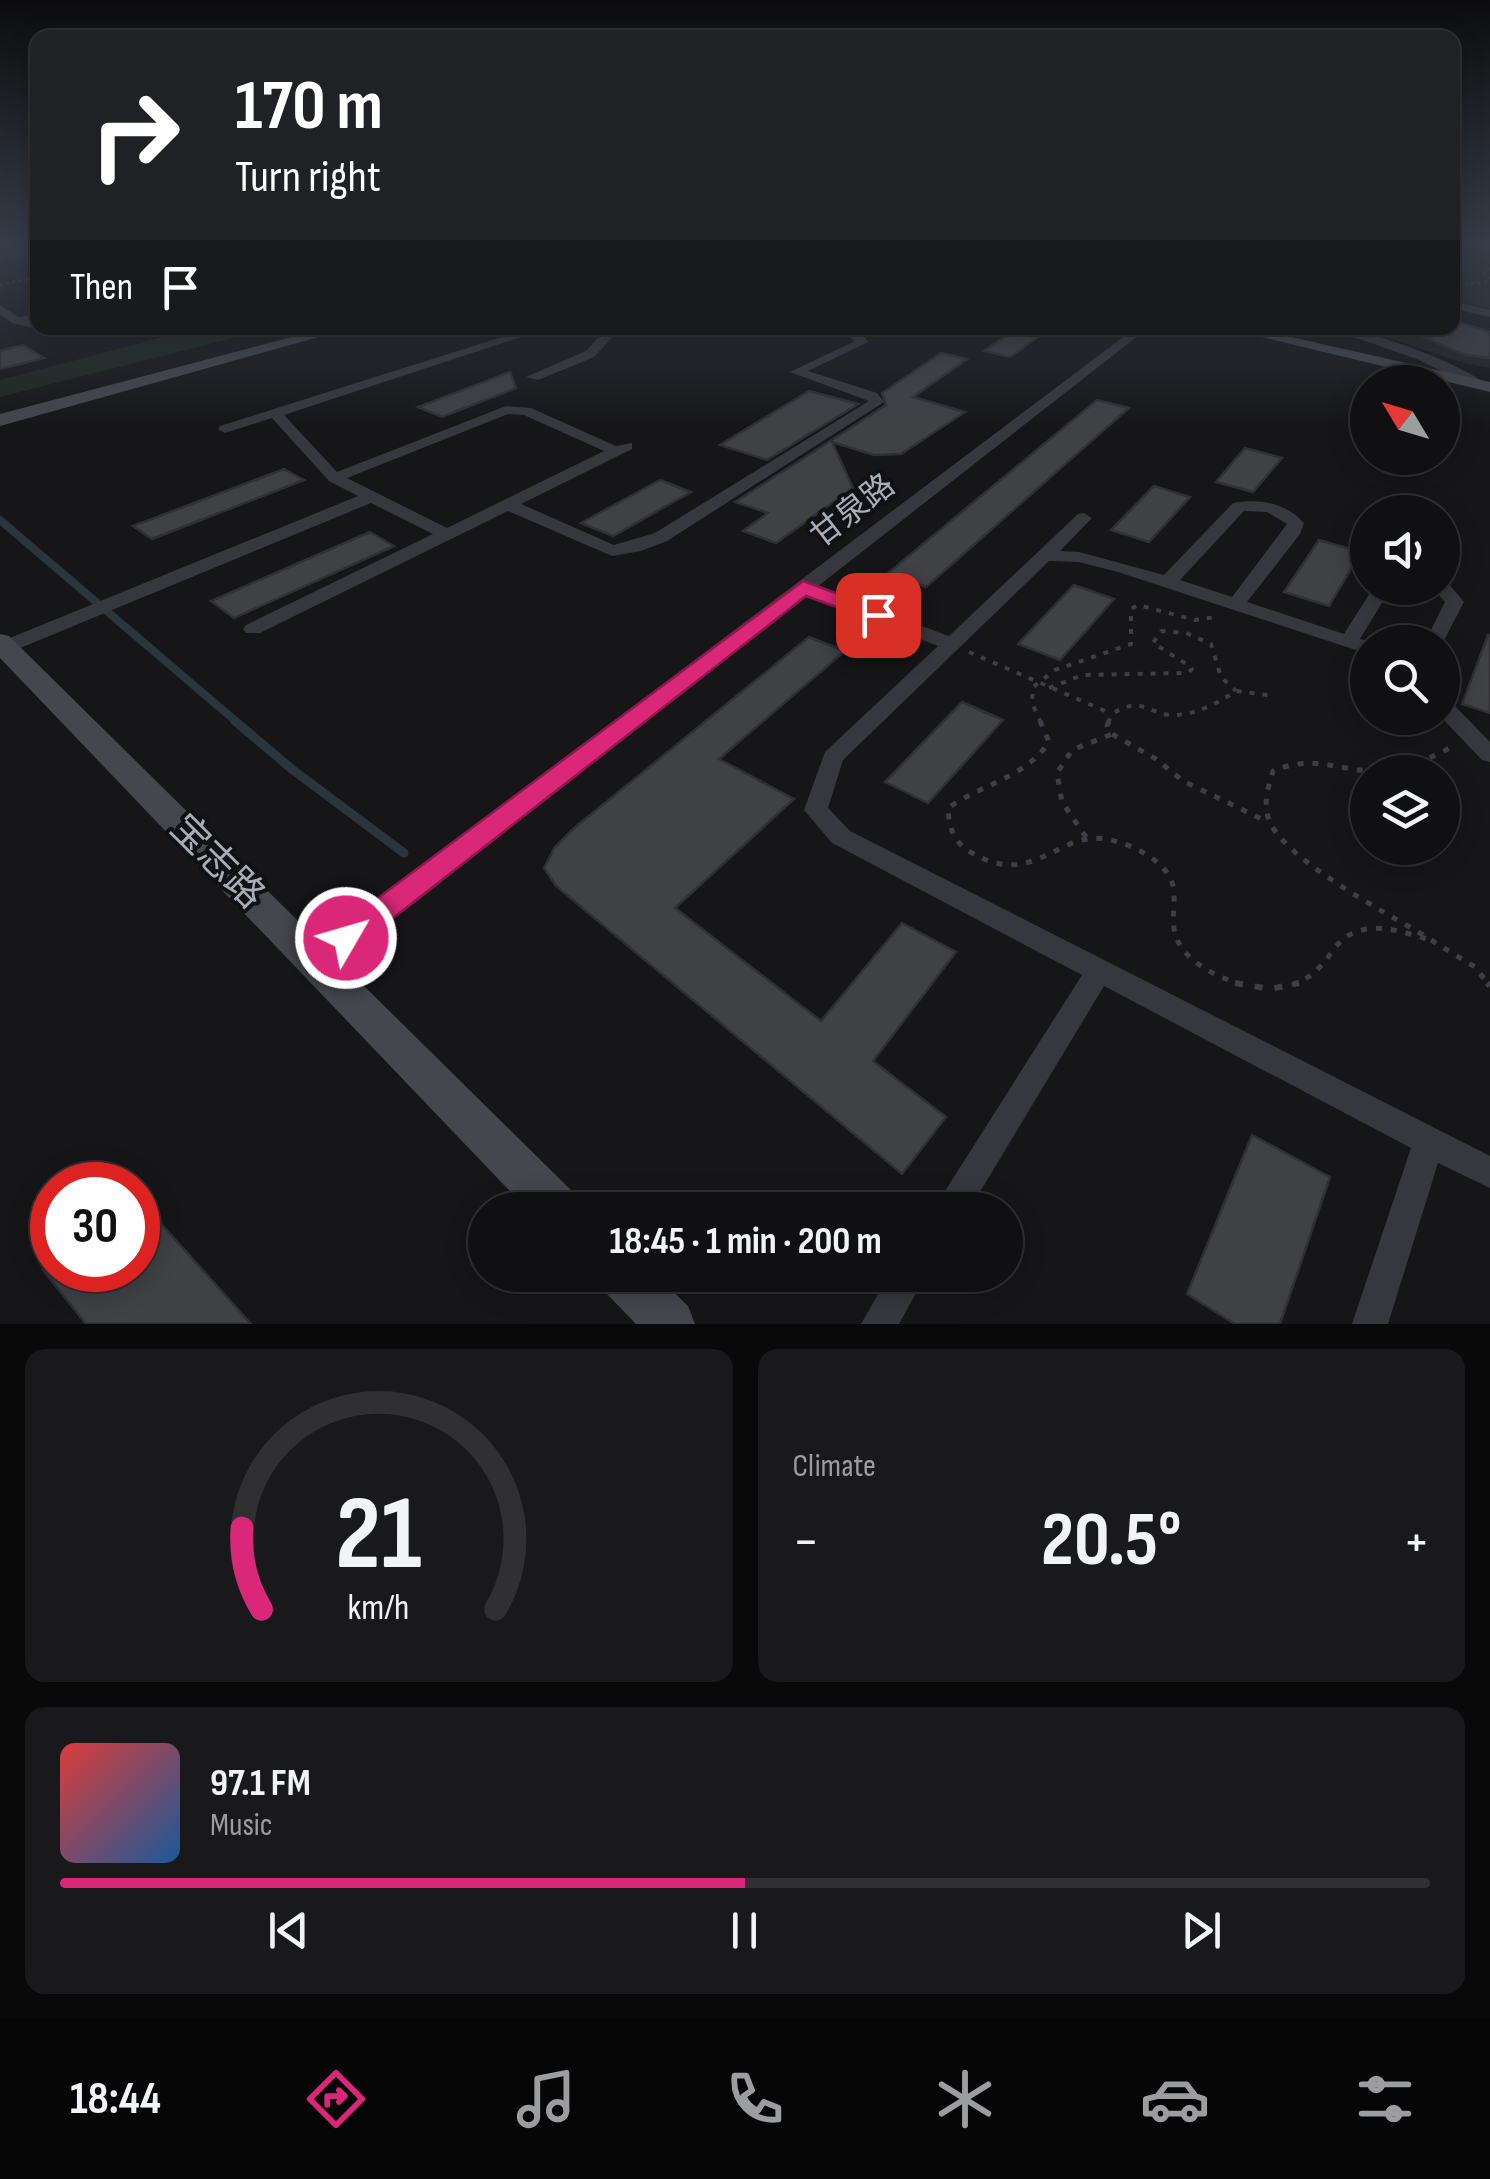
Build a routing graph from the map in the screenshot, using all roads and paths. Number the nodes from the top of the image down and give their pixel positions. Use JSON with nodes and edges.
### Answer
{"nodes":[{"id":1,"x":1460,"y":306,"type":"edge"},
{"id":2,"x":0,"y":308,"type":"edge"},
{"id":3,"x":1490,"y":314,"type":"edge"},
{"id":4,"x":30,"y":318,"type":"edge"},
{"id":5,"x":16,"y":321,"type":"junction"},
{"id":6,"x":30,"y":324,"type":"edge"},
{"id":7,"x":280,"y":335,"type":"edge"},
{"id":8,"x":317,"y":335,"type":"edge"},
{"id":9,"x":520,"y":335,"type":"edge"},
{"id":10,"x":607,"y":335,"type":"edge"},
{"id":11,"x":858,"y":335,"type":"edge"},
{"id":12,"x":1133,"y":335,"type":"edge"},
{"id":13,"x":1262,"y":335,"type":"edge"},
{"id":14,"x":1356,"y":335,"type":"edge"},
{"id":15,"x":533,"y":378,"type":"dead end"},
{"id":16,"x":1484,"y":386,"type":"edge"},
{"id":17,"x":0,"y":410,"type":"edge"},
{"id":18,"x":275,"y":414,"type":"junction"},
{"id":19,"x":0,"y":420,"type":"edge"},
{"id":20,"x":225,"y":430,"type":"dead end"},
{"id":21,"x":334,"y":478,"type":"junction"},
{"id":22,"x":371,"y":498,"type":"junction"},
{"id":23,"x":508,"y":505,"type":"junction"},
{"id":24,"x":1084,"y":518,"type":"dead end"},
{"id":25,"x":448,"y":534,"type":"junction"},
{"id":26,"x":1044,"y":555,"type":"junction"},
{"id":27,"x":1168,"y":582,"type":"junction"},
{"id":28,"x":803,"y":588,"type":"junction"},
{"id":29,"x":1236,"y":604,"type":"junction"},
{"id":30,"x":253,"y":629,"type":"dead end"},
{"id":31,"x":1350,"y":641,"type":"edge"},
{"id":32,"x":949,"y":643,"type":"junction"},
{"id":33,"x":3,"y":645,"type":"edge"},
{"id":34,"x":1036,"y":682,"type":"junction"},
{"id":35,"x":1048,"y":688,"type":"junction"},
{"id":36,"x":1236,"y":692,"type":"junction"},
{"id":37,"x":1276,"y":696,"type":"dead end"},
{"id":38,"x":1112,"y":714,"type":"junction"},
{"id":39,"x":1460,"y":724,"type":"edge"},
{"id":40,"x":1112,"y":734,"type":"junction"},
{"id":41,"x":1474,"y":738,"type":"junction"},
{"id":42,"x":1490,"y":755,"type":"edge"},
{"id":43,"x":1268,"y":822,"type":"junction"},
{"id":44,"x":1086,"y":837,"type":"junction"},
{"id":45,"x":1430,"y":940,"type":"junction"},
{"id":46,"x":315,"y":962,"type":"junction"},
{"id":47,"x":1099,"y":971,"type":"junction"},
{"id":48,"x":1490,"y":986,"type":"edge"},
{"id":49,"x":1429,"y":1141,"type":"junction"},
{"id":50,"x":1490,"y":1173,"type":"edge"},
{"id":51,"x":540,"y":1192,"type":"edge"},
{"id":52,"x":961,"y":1192,"type":"edge"},
{"id":53,"x":639,"y":1292,"type":"edge"},
{"id":54,"x":899,"y":1292,"type":"edge"},
{"id":55,"x":670,"y":1324,"type":"edge"},
{"id":56,"x":879,"y":1324,"type":"edge"},
{"id":57,"x":1370,"y":1324,"type":"edge"}],
"edges":[{"from":1,"to":3,"type":"street"},
{"from":2,"to":5,"type":"street"},
{"from":4,"to":5,"type":"lane"},
{"from":5,"to":6,"type":"street"},
{"from":7,"to":17,"type":"street"},
{"from":8,"to":19,"type":"street"},
{"from":9,"to":18,"type":"street"},
{"from":10,"to":15,"type":"street"},
{"from":11,"to":23,"type":"street"},
{"from":12,"to":28,"type":"street","name":"甘泉路"},
{"from":13,"to":16,"type":"street"},
{"from":14,"to":16,"type":"street"},
{"from":18,"to":20,"type":"street"},
{"from":18,"to":21,"type":"street"},
{"from":21,"to":22,"type":"street"},
{"from":21,"to":23,"type":"street"},
{"from":22,"to":25,"type":"street"},
{"from":22,"to":33,"type":"street"},
{"from":23,"to":25,"type":"street"},
{"from":24,"to":26,"type":"street"},
{"from":25,"to":30,"type":"street"},
{"from":26,"to":27,"type":"street"},
{"from":26,"to":32,"type":"street"},
{"from":27,"to":29,"type":"street"},
{"from":27,"to":29,"type":"street"},
{"from":28,"to":32,"type":"street"},
{"from":28,"to":46,"type":"street","name":"甘泉路"},
{"from":29,"to":31,"type":"street"},
{"from":29,"to":34,"type":"path"},
{"from":32,"to":34,"type":"path"},
{"from":32,"to":47,"type":"street"},
{"from":33,"to":46,"type":"street","name":"宝志路"},
{"from":34,"to":35,"type":"path"},
{"from":34,"to":44,"type":"path"},
{"from":35,"to":36,"type":"path"},
{"from":35,"to":38,"type":"path"},
{"from":36,"to":37,"type":"path"},
{"from":36,"to":38,"type":"path"},
{"from":38,"to":40,"type":"path"},
{"from":39,"to":41,"type":"street"},
{"from":40,"to":43,"type":"path"},
{"from":40,"to":44,"type":"path"},
{"from":41,"to":42,"type":"street"},
{"from":41,"to":43,"type":"path"},
{"from":43,"to":45,"type":"path"},
{"from":44,"to":45,"type":"path"},
{"from":45,"to":48,"type":"path"},
{"from":46,"to":51,"type":"street","name":"宝志路"},
{"from":47,"to":49,"type":"street"},
{"from":47,"to":52,"type":"street"},
{"from":49,"to":50,"type":"street"},
{"from":49,"to":57,"type":"street"},
{"from":53,"to":55,"type":"street"},
{"from":54,"to":56,"type":"street"}]}
